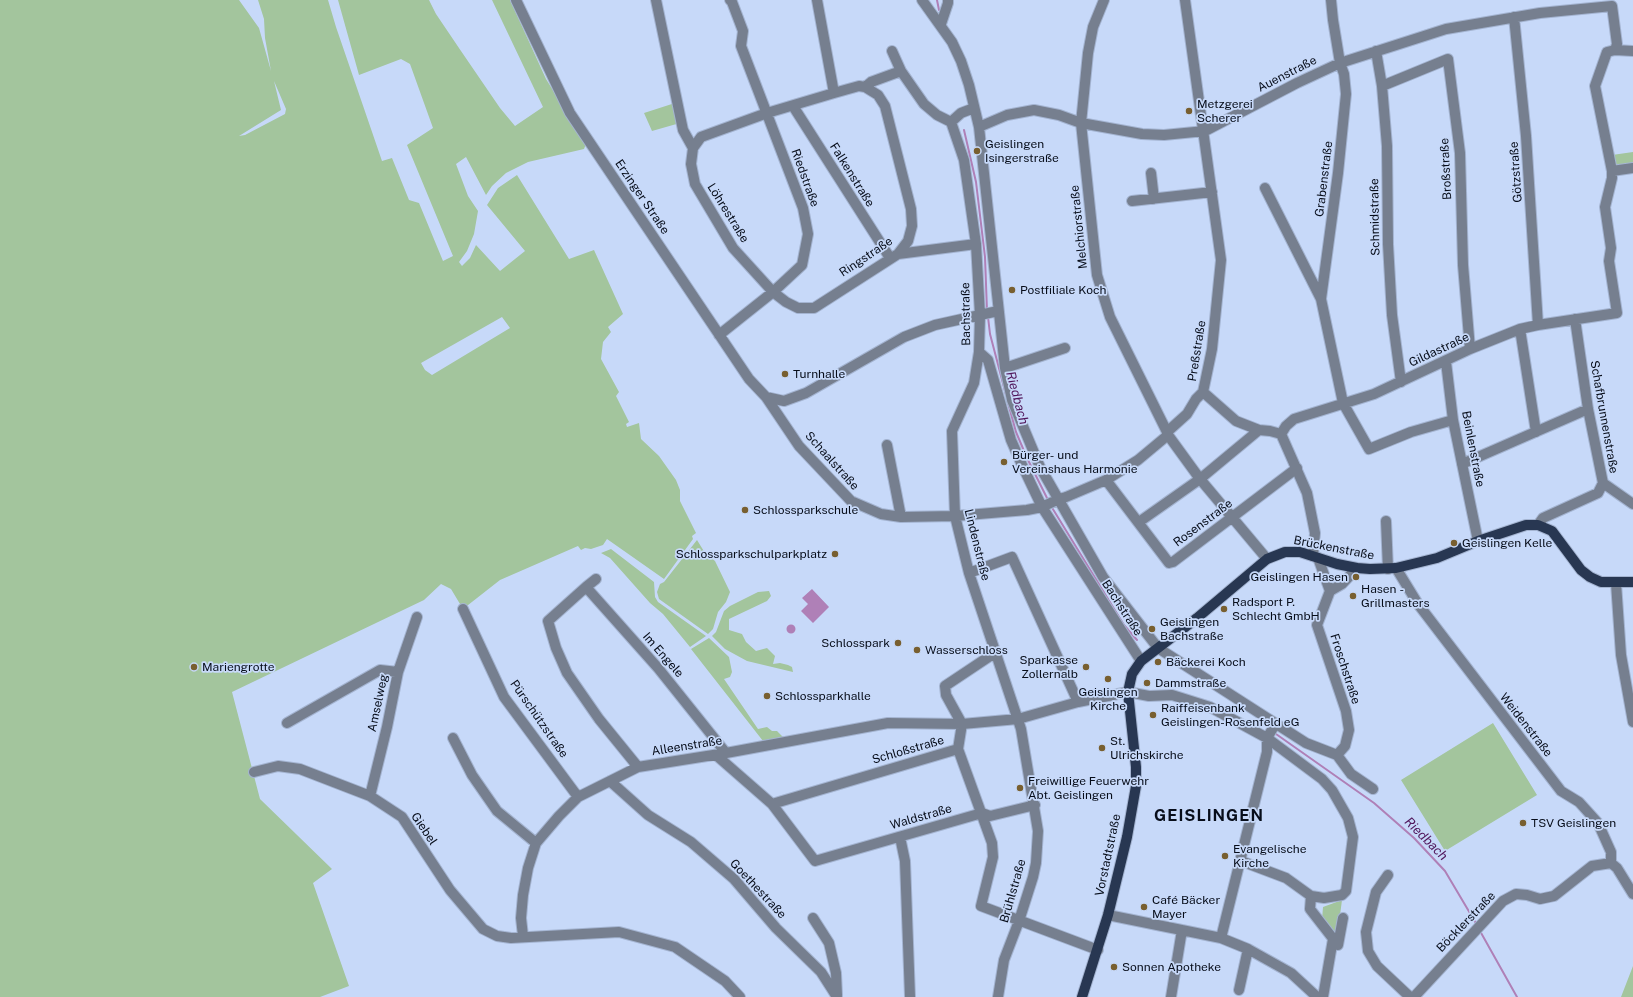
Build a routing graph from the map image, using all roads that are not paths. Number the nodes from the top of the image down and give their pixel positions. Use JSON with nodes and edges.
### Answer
{"nodes":[{"id":1,"x":516,"y":0,"type":"edge"},
{"id":2,"x":656,"y":0,"type":"edge"},
{"id":3,"x":730,"y":0,"type":"edge"},
{"id":4,"x":817,"y":0,"type":"edge"},
{"id":5,"x":922,"y":0,"type":"edge"},
{"id":6,"x":948,"y":0,"type":"edge"},
{"id":7,"x":1104,"y":0,"type":"edge"},
{"id":8,"x":1185,"y":0,"type":"edge"},
{"id":9,"x":1331,"y":0,"type":"edge"},
{"id":10,"x":1514,"y":17,"type":"junction"},
{"id":11,"x":940,"y":24,"type":"junction"},
{"id":12,"x":1615,"y":50,"type":"junction"},
{"id":13,"x":1376,"y":51,"type":"junction"},
{"id":14,"x":1633,"y":51,"type":"edge"},
{"id":15,"x":892,"y":52,"type":"dead end"},
{"id":16,"x":1340,"y":63,"type":"junction"},
{"id":17,"x":901,"y":71,"type":"junction"},
{"id":18,"x":1382,"y":86,"type":"junction"},
{"id":19,"x":865,"y":87,"type":"junction"},
{"id":20,"x":834,"y":93,"type":"junction"},
{"id":21,"x":793,"y":106,"type":"junction"},
{"id":22,"x":974,"y":108,"type":"junction"},
{"id":23,"x":767,"y":113,"type":"junction"},
{"id":24,"x":950,"y":122,"type":"junction"},
{"id":25,"x":1081,"y":123,"type":"junction"},
{"id":26,"x":979,"y":127,"type":"junction"},
{"id":27,"x":1204,"y":131,"type":"junction"},
{"id":28,"x":693,"y":148,"type":"junction"},
{"id":29,"x":1633,"y":168,"type":"edge"},
{"id":30,"x":1612,"y":170,"type":"junction"},
{"id":31,"x":1151,"y":173,"type":"dead end"},
{"id":32,"x":1265,"y":188,"type":"dead end"},
{"id":33,"x":1212,"y":192,"type":"junction"},
{"id":34,"x":1154,"y":199,"type":"junction"},
{"id":35,"x":1132,"y":201,"type":"dead end"},
{"id":36,"x":976,"y":244,"type":"junction"},
{"id":37,"x":894,"y":256,"type":"junction"},
{"id":38,"x":773,"y":292,"type":"junction"},
{"id":39,"x":1321,"y":299,"type":"junction"},
{"id":40,"x":989,"y":313,"type":"junction"},
{"id":41,"x":1575,"y":320,"type":"junction"},
{"id":42,"x":1538,"y":325,"type":"junction"},
{"id":43,"x":1520,"y":329,"type":"junction"},
{"id":44,"x":719,"y":335,"type":"junction"},
{"id":45,"x":1065,"y":348,"type":"dead end"},
{"id":46,"x":1470,"y":349,"type":"junction"},
{"id":47,"x":979,"y":352,"type":"junction"},
{"id":48,"x":1446,"y":362,"type":"junction"},
{"id":49,"x":1005,"y":368,"type":"junction"},
{"id":50,"x":1401,"y":382,"type":"junction"},
{"id":51,"x":1204,"y":392,"type":"junction"},
{"id":52,"x":766,"y":397,"type":"junction"},
{"id":53,"x":1342,"y":403,"type":"junction"},
{"id":54,"x":1588,"y":409,"type":"junction"},
{"id":55,"x":1453,"y":420,"type":"junction"},
{"id":56,"x":1259,"y":430,"type":"junction"},
{"id":57,"x":1536,"y":432,"type":"junction"},
{"id":58,"x":1168,"y":433,"type":"junction"},
{"id":59,"x":1281,"y":434,"type":"junction"},
{"id":60,"x":1018,"y":437,"type":"junction"},
{"id":61,"x":887,"y":445,"type":"dead end"},
{"id":62,"x":1462,"y":464,"type":"junction"},
{"id":63,"x":1297,"y":468,"type":"junction"},
{"id":64,"x":1200,"y":479,"type":"junction"},
{"id":65,"x":1106,"y":480,"type":"junction"},
{"id":66,"x":1602,"y":483,"type":"junction"},
{"id":67,"x":1050,"y":503,"type":"junction"},
{"id":68,"x":1633,"y":504,"type":"edge"},
{"id":69,"x":955,"y":516,"type":"junction"},
{"id":70,"x":901,"y":517,"type":"junction"},
{"id":71,"x":1232,"y":518,"type":"junction"},
{"id":72,"x":1386,"y":521,"type":"dead end"},
{"id":73,"x":1139,"y":522,"type":"junction"},
{"id":74,"x":1538,"y":525,"type":"junction"},
{"id":75,"x":1478,"y":541,"type":"junction"},
{"id":76,"x":1316,"y":557,"type":"junction"},
{"id":77,"x":1267,"y":559,"type":"junction"},
{"id":78,"x":1357,"y":568,"type":"junction"},
{"id":79,"x":1392,"y":568,"type":"junction"},
{"id":80,"x":969,"y":573,"type":"junction"},
{"id":81,"x":596,"y":579,"type":"dead end"},
{"id":82,"x":1633,"y":582,"type":"edge"},
{"id":83,"x":1616,"y":583,"type":"junction"},
{"id":84,"x":586,"y":587,"type":"junction"},
{"id":85,"x":1330,"y":591,"type":"junction"},
{"id":86,"x":463,"y":609,"type":"dead end"},
{"id":87,"x":417,"y":617,"type":"dead end"},
{"id":88,"x":1158,"y":648,"type":"junction"},
{"id":89,"x":996,"y":652,"type":"junction"},
{"id":90,"x":1141,"y":661,"type":"junction"},
{"id":91,"x":398,"y":672,"type":"junction"},
{"id":92,"x":1630,"y":691,"type":"edge"},
{"id":93,"x":1128,"y":692,"type":"junction"},
{"id":94,"x":1078,"y":702,"type":"junction"},
{"id":95,"x":1633,"y":722,"type":"edge"},
{"id":96,"x":287,"y":723,"type":"dead end"},
{"id":97,"x":1276,"y":723,"type":"junction"},
{"id":98,"x":962,"y":724,"type":"junction"},
{"id":99,"x":1019,"y":724,"type":"junction"},
{"id":100,"x":453,"y":738,"type":"dead end"},
{"id":101,"x":1267,"y":738,"type":"junction"},
{"id":102,"x":958,"y":749,"type":"junction"},
{"id":103,"x":721,"y":754,"type":"junction"},
{"id":104,"x":1337,"y":755,"type":"junction"},
{"id":105,"x":638,"y":767,"type":"junction"},
{"id":106,"x":254,"y":772,"type":"dead end"},
{"id":107,"x":610,"y":781,"type":"junction"},
{"id":108,"x":1373,"y":789,"type":"dead end"},
{"id":109,"x":370,"y":796,"type":"junction"},
{"id":110,"x":578,"y":797,"type":"junction"},
{"id":111,"x":772,"y":804,"type":"junction"},
{"id":112,"x":1035,"y":805,"type":"junction"},
{"id":113,"x":982,"y":813,"type":"junction"},
{"id":114,"x":900,"y":837,"type":"junction"},
{"id":115,"x":536,"y":843,"type":"junction"},
{"id":116,"x":815,"y":861,"type":"joint"},
{"id":117,"x":1241,"y":861,"type":"junction"},
{"id":118,"x":1611,"y":863,"type":"junction"},
{"id":119,"x":1388,"y":875,"type":"dead end"},
{"id":120,"x":1633,"y":894,"type":"edge"},
{"id":121,"x":1311,"y":896,"type":"junction"},
{"id":122,"x":1108,"y":915,"type":"junction"},
{"id":123,"x":813,"y":918,"type":"dead end"},
{"id":124,"x":1343,"y":918,"type":"dead end"},
{"id":125,"x":1019,"y":921,"type":"junction"},
{"id":126,"x":1182,"y":930,"type":"junction"},
{"id":127,"x":523,"y":936,"type":"junction"},
{"id":128,"x":1221,"y":938,"type":"junction"},
{"id":129,"x":1335,"y":942,"type":"junction"},
{"id":130,"x":1248,"y":949,"type":"junction"},
{"id":131,"x":1098,"y":950,"type":"junction"},
{"id":132,"x":1239,"y":990,"type":"dead end"},
{"id":133,"x":740,"y":997,"type":"edge"},
{"id":134,"x":837,"y":997,"type":"edge"},
{"id":135,"x":910,"y":997,"type":"edge"},
{"id":136,"x":998,"y":997,"type":"edge"},
{"id":137,"x":1082,"y":997,"type":"edge"},
{"id":138,"x":1171,"y":997,"type":"edge"},
{"id":139,"x":1317,"y":997,"type":"edge"},
{"id":140,"x":1323,"y":997,"type":"edge"},
{"id":141,"x":1410,"y":997,"type":"edge"},
{"id":142,"x":1414,"y":997,"type":"edge"}],
"edges":[{"from":1,"to":44,"type":"street","name":"Erzinger Straße"},
{"from":2,"to":28,"type":"street"},
{"from":3,"to":23,"type":"street","name":"Riedstraße"},
{"from":4,"to":20,"type":"street"},
{"from":5,"to":11,"type":"street","name":"Bachstraße"},
{"from":6,"to":11,"type":"street"},
{"from":7,"to":25,"type":"street","name":"Melchiorstraße"},
{"from":8,"to":27,"type":"street","name":"Preßstraße"},
{"from":9,"to":16,"type":"street","name":"Grabenstraße"},
{"from":10,"to":12,"type":"street","name":"Auenstraße"},
{"from":10,"to":13,"type":"street","name":"Auenstraße"},
{"from":10,"to":42,"type":"street","name":"Götzstraße"},
{"from":11,"to":22,"type":"street","name":"Bachstraße"},
{"from":12,"to":14,"type":"street"},
{"from":12,"to":30,"type":"street"},
{"from":13,"to":16,"type":"street","name":"Auenstraße"},
{"from":13,"to":18,"type":"street","name":"Schmidstraße"},
{"from":15,"to":17,"type":"street"},
{"from":16,"to":27,"type":"street","name":"Auenstraße"},
{"from":16,"to":39,"type":"street","name":"Grabenstraße"},
{"from":17,"to":19,"type":"street"},
{"from":17,"to":24,"type":"street"},
{"from":18,"to":46,"type":"street","name":"Broßstraße"},
{"from":18,"to":50,"type":"street","name":"Schmidstraße"},
{"from":19,"to":20,"type":"street"},
{"from":19,"to":37,"type":"street","name":"Ringstraße"},
{"from":20,"to":21,"type":"street"},
{"from":21,"to":23,"type":"street"},
{"from":21,"to":37,"type":"street","name":"Falkenstraße"},
{"from":22,"to":24,"type":"street"},
{"from":22,"to":26,"type":"street","name":"Bachstraße"},
{"from":23,"to":28,"type":"street"},
{"from":23,"to":38,"type":"street","name":"Riedstraße"},
{"from":24,"to":36,"type":"street","name":"Bachstraße"},
{"from":25,"to":26,"type":"street","name":"Auenstraße"},
{"from":25,"to":27,"type":"street","name":"Auenstraße"},
{"from":25,"to":58,"type":"street","name":"Melchiorstraße"},
{"from":26,"to":40,"type":"street","name":"Bachstraße"},
{"from":27,"to":33,"type":"street","name":"Preßstraße"},
{"from":28,"to":38,"type":"street","name":"Löhrestraße"},
{"from":29,"to":30,"type":"street"},
{"from":30,"to":41,"type":"street","name":"Gildastraße"},
{"from":31,"to":34,"type":"street"},
{"from":32,"to":39,"type":"street","name":"Grabenstraße"},
{"from":33,"to":34,"type":"street"},
{"from":33,"to":51,"type":"street","name":"Preßstraße"},
{"from":34,"to":35,"type":"street"},
{"from":36,"to":37,"type":"street"},
{"from":36,"to":40,"type":"street","name":"Bachstraße"},
{"from":37,"to":38,"type":"street","name":"Ringstraße"},
{"from":38,"to":44,"type":"street","name":"Riedstraße"},
{"from":39,"to":53,"type":"street","name":"Grabenstraße"},
{"from":40,"to":47,"type":"street","name":"Bachstraße"},
{"from":40,"to":49,"type":"street","name":"Bachstraße"},
{"from":40,"to":52,"type":"street"},
{"from":41,"to":42,"type":"street","name":"Gildastraße"},
{"from":41,"to":54,"type":"street","name":"Schafbrunnenstraße"},
{"from":42,"to":43,"type":"street","name":"Gildastraße"},
{"from":43,"to":46,"type":"street","name":"Gildastraße"},
{"from":43,"to":57,"type":"street"},
{"from":44,"to":52,"type":"street","name":"Erzinger Straße"},
{"from":45,"to":49,"type":"street"},
{"from":46,"to":48,"type":"street","name":"Gildastraße"},
{"from":47,"to":60,"type":"street","name":"Bachstraße"},
{"from":47,"to":69,"type":"street","name":"Lindenstraße"},
{"from":48,"to":50,"type":"street","name":"Gildastraße"},
{"from":48,"to":55,"type":"street","name":"Beinlenstraße"},
{"from":49,"to":60,"type":"street","name":"Bachstraße"},
{"from":50,"to":53,"type":"street","name":"Gildastraße"},
{"from":51,"to":56,"type":"street"},
{"from":51,"to":58,"type":"street","name":"Preßstraße"},
{"from":52,"to":70,"type":"street","name":"Schaalstraße"},
{"from":53,"to":55,"type":"street","name":"Grabenstraße"},
{"from":53,"to":59,"type":"street","name":"Gildastraße"},
{"from":54,"to":57,"type":"street"},
{"from":54,"to":66,"type":"street","name":"Schafbrunnenstraße"},
{"from":55,"to":62,"type":"street","name":"Beinlenstraße"},
{"from":56,"to":59,"type":"street"},
{"from":56,"to":64,"type":"street"},
{"from":57,"to":62,"type":"street"},
{"from":58,"to":64,"type":"street","name":"Melchiorstraße"},
{"from":58,"to":65,"type":"street","name":"Preßstraße"},
{"from":59,"to":63,"type":"street"},
{"from":60,"to":67,"type":"street","name":"Bachstraße"},
{"from":60,"to":67,"type":"street","name":"Bachstraße"},
{"from":61,"to":70,"type":"street"},
{"from":62,"to":75,"type":"street","name":"Beinlenstraße"},
{"from":63,"to":71,"type":"street","name":"Rosenstraße"},
{"from":63,"to":76,"type":"street"},
{"from":64,"to":71,"type":"street","name":"Melchiorstraße"},
{"from":64,"to":73,"type":"street"},
{"from":65,"to":67,"type":"street","name":"Preßstraße"},
{"from":65,"to":73,"type":"street","name":"Rosenstraße"},
{"from":66,"to":68,"type":"street","name":"Schafbrunnenstraße"},
{"from":66,"to":74,"type":"street","name":"Brückenstraße"},
{"from":67,"to":69,"type":"street","name":"Schaalstraße"},
{"from":67,"to":88,"type":"street","name":"Bachstraße"},
{"from":67,"to":90,"type":"street","name":"Bachstraße"},
{"from":69,"to":70,"type":"street","name":"Schaalstraße"},
{"from":69,"to":80,"type":"street","name":"Lindenstraße"},
{"from":71,"to":73,"type":"street","name":"Rosenstraße"},
{"from":71,"to":77,"type":"street","name":"Melchiorstraße"},
{"from":72,"to":79,"type":"street"},
{"from":74,"to":75,"type":"main road","name":"Brückenstraße"},
{"from":74,"to":83,"type":"main road"},
{"from":75,"to":79,"type":"main road","name":"Brückenstraße"},
{"from":76,"to":77,"type":"main road","name":"Brückenstraße"},
{"from":76,"to":78,"type":"main road","name":"Brückenstraße"},
{"from":76,"to":85,"type":"street"},
{"from":77,"to":88,"type":"main road","name":"Brückenstraße"},
{"from":78,"to":79,"type":"main road","name":"Brückenstraße"},
{"from":78,"to":85,"type":"street"},
{"from":79,"to":118,"type":"street","name":"Weidenstraße"},
{"from":80,"to":89,"type":"street","name":"Lindenstraße"},
{"from":80,"to":94,"type":"street"},
{"from":81,"to":84,"type":"street"},
{"from":82,"to":83,"type":"main road"},
{"from":83,"to":92,"type":"street"},
{"from":84,"to":103,"type":"street","name":"Im Engele"},
{"from":84,"to":105,"type":"street"},
{"from":85,"to":104,"type":"street","name":"Froschstraße"},
{"from":86,"to":110,"type":"street","name":"Pürschützstraße"},
{"from":87,"to":91,"type":"street","name":"Amselweg"},
{"from":88,"to":90,"type":"main road","name":"Brückenstraße"},
{"from":88,"to":97,"type":"street","name":"Bachstraße"},
{"from":89,"to":98,"type":"street"},
{"from":89,"to":99,"type":"street","name":"Lindenstraße"},
{"from":90,"to":93,"type":"main road","name":"Brückenstraße"},
{"from":91,"to":96,"type":"street"},
{"from":91,"to":109,"type":"street","name":"Amselweg"},
{"from":92,"to":95,"type":"street"},
{"from":93,"to":94,"type":"street"},
{"from":93,"to":101,"type":"street"},
{"from":93,"to":122,"type":"main road","name":"Vorstadtstraße"},
{"from":94,"to":99,"type":"street"},
{"from":97,"to":101,"type":"street"},
{"from":97,"to":104,"type":"street","name":"Bachstraße"},
{"from":98,"to":99,"type":"street"},
{"from":98,"to":102,"type":"street","name":"Schloßstraße"},
{"from":98,"to":103,"type":"street","name":"Alleenstraße"},
{"from":99,"to":112,"type":"street","name":"Brühlstraße"},
{"from":100,"to":115,"type":"street"},
{"from":101,"to":117,"type":"street"},
{"from":101,"to":121,"type":"street"},
{"from":102,"to":111,"type":"street","name":"Schloßstraße"},
{"from":102,"to":113,"type":"street"},
{"from":103,"to":105,"type":"street","name":"Alleenstraße"},
{"from":103,"to":111,"type":"street","name":"Im Engele"},
{"from":104,"to":108,"type":"street"},
{"from":105,"to":107,"type":"street","name":"Alleenstraße"},
{"from":106,"to":109,"type":"street","name":"Giebel"},
{"from":107,"to":110,"type":"street","name":"Alleenstraße"},
{"from":107,"to":134,"type":"street","name":"Goethestraße"},
{"from":109,"to":127,"type":"street","name":"Giebel"},
{"from":110,"to":115,"type":"street","name":"Alleenstraße"},
{"from":111,"to":116,"type":"street","name":"Im Engele"},
{"from":112,"to":113,"type":"street","name":"Waldstraße"},
{"from":112,"to":125,"type":"street","name":"Brühlstraße"},
{"from":113,"to":114,"type":"street","name":"Waldstraße"},
{"from":113,"to":125,"type":"street"},
{"from":114,"to":116,"type":"street","name":"Waldstraße"},
{"from":114,"to":135,"type":"street"},
{"from":115,"to":127,"type":"street","name":"Alleenstraße"},
{"from":117,"to":121,"type":"street"},
{"from":117,"to":128,"type":"street"},
{"from":118,"to":120,"type":"street","name":"Weidenstraße"},
{"from":118,"to":142,"type":"street","name":"Böcklerstraße"},
{"from":119,"to":141,"type":"street"},
{"from":121,"to":129,"type":"street"},
{"from":122,"to":126,"type":"street"},
{"from":122,"to":131,"type":"main road","name":"Vorstadtstraße"},
{"from":123,"to":134,"type":"street"},
{"from":124,"to":129,"type":"street"},
{"from":125,"to":131,"type":"street"},
{"from":125,"to":136,"type":"street","name":"Brühlstraße"},
{"from":126,"to":128,"type":"street"},
{"from":126,"to":138,"type":"street"},
{"from":127,"to":133,"type":"street","name":"Giebel"},
{"from":128,"to":130,"type":"street"},
{"from":129,"to":140,"type":"street"},
{"from":130,"to":132,"type":"street"},
{"from":130,"to":139,"type":"street"},
{"from":131,"to":137,"type":"main road","name":"Vorstadtstraße"}]}
